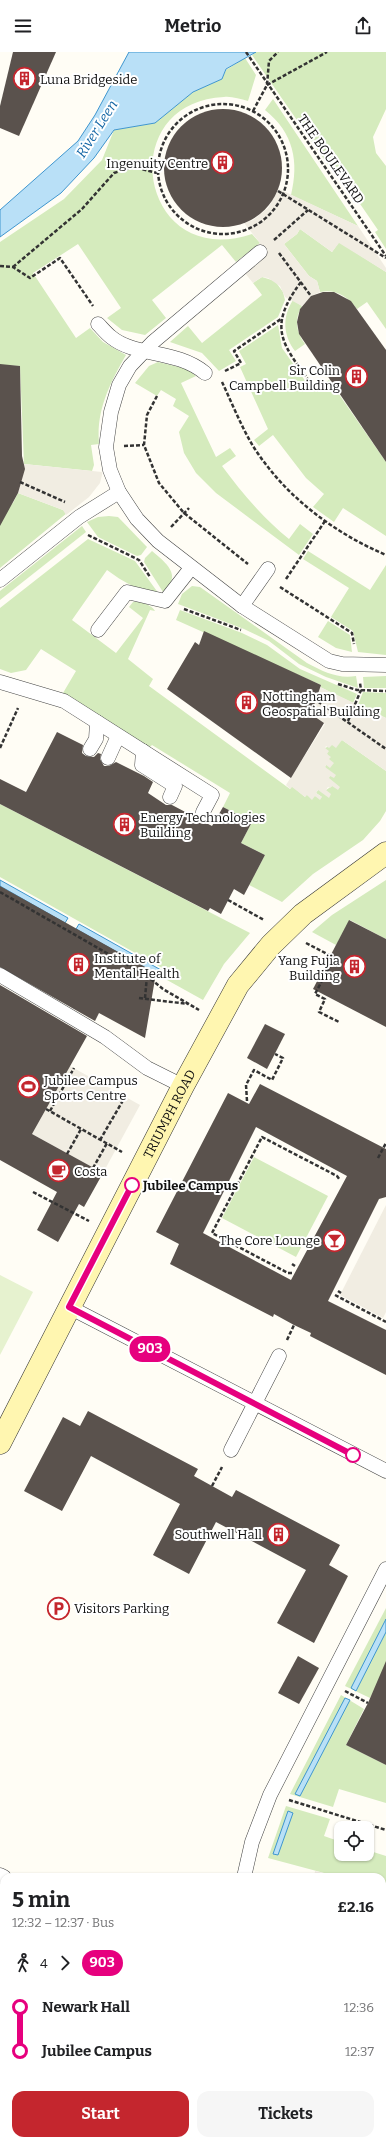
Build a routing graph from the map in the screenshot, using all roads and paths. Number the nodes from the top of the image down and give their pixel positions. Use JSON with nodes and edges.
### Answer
{"nodes":[{"id":1,"x":246,"y":52,"type":"edge"},
{"id":2,"x":278,"y":52,"type":"edge"},
{"id":3,"x":327,"y":52,"type":"edge"},
{"id":4,"x":268,"y":85,"type":"junction"},
{"id":5,"x":253,"y":111,"type":"junction"},
{"id":6,"x":157,"y":173,"type":"junction"},
{"id":7,"x":278,"y":191,"type":"dead end"},
{"id":8,"x":284,"y":195,"type":"junction"},
{"id":9,"x":308,"y":210,"type":"junction"},
{"id":10,"x":260,"y":252,"type":"joint"},
{"id":11,"x":386,"y":257,"type":"edge"},
{"id":12,"x":0,"y":266,"type":"edge"},
{"id":13,"x":13,"y":267,"type":"junction"},
{"id":14,"x":311,"y":296,"type":"dead end"},
{"id":15,"x":97,"y":317,"type":"joint"},
{"id":16,"x":282,"y":318,"type":"junction"},
{"id":17,"x":144,"y":350,"type":"junction"},
{"id":18,"x":224,"y":372,"type":"dead end"},
{"id":19,"x":211,"y":374,"type":"joint"},
{"id":20,"x":314,"y":388,"type":"dead end"},
{"id":21,"x":157,"y":396,"type":"dead end"},
{"id":22,"x":20,"y":482,"type":"dead end"},
{"id":23,"x":119,"y":492,"type":"junction"},
{"id":24,"x":79,"y":517,"type":"junction"},
{"id":25,"x":325,"y":520,"type":"junction"},
{"id":26,"x":87,"y":535,"type":"dead end"},
{"id":27,"x":386,"y":555,"type":"edge"},
{"id":28,"x":191,"y":568,"type":"junction"},
{"id":29,"x":265,"y":572,"type":"junction"},
{"id":30,"x":0,"y":580,"type":"edge"},
{"id":31,"x":281,"y":588,"type":"junction"},
{"id":32,"x":162,"y":600,"type":"junction"},
{"id":33,"x":242,"y":606,"type":"junction"},
{"id":34,"x":98,"y":630,"type":"dead end"},
{"id":35,"x":357,"y":664,"type":"junction"},
{"id":36,"x":386,"y":665,"type":"edge"},
{"id":37,"x":0,"y":682,"type":"edge"},
{"id":38,"x":23,"y":690,"type":"junction"},
{"id":39,"x":313,"y":698,"type":"dead end"},
{"id":40,"x":348,"y":721,"type":"junction"},
{"id":41,"x":97,"y":722,"type":"junction"},
{"id":42,"x":118,"y":736,"type":"junction"},
{"id":43,"x":0,"y":748,"type":"edge"},
{"id":44,"x":90,"y":749,"type":"dead end"},
{"id":45,"x":386,"y":749,"type":"edge"},
{"id":46,"x":143,"y":751,"type":"junction"},
{"id":47,"x":108,"y":758,"type":"dead end"},
{"id":48,"x":170,"y":797,"type":"dead end"},
{"id":49,"x":203,"y":812,"type":"dead end"},
{"id":50,"x":386,"y":853,"type":"edge"},
{"id":51,"x":0,"y":892,"type":"edge"},
{"id":52,"x":228,"y":900,"type":"dead end"},
{"id":53,"x":270,"y":923,"type":"dead end"},
{"id":54,"x":305,"y":942,"type":"dead end"},
{"id":55,"x":0,"y":975,"type":"edge"},
{"id":56,"x":147,"y":976,"type":"junction"},
{"id":57,"x":139,"y":998,"type":"dead end"},
{"id":58,"x":144,"y":998,"type":"junction"},
{"id":59,"x":190,"y":1004,"type":"junction"},
{"id":60,"x":203,"y":1012,"type":"dead end"},
{"id":61,"x":339,"y":1022,"type":"dead end"},
{"id":62,"x":275,"y":1054,"type":"dead end"},
{"id":63,"x":74,"y":1068,"type":"dead end"},
{"id":64,"x":182,"y":1086,"type":"junction"},
{"id":65,"x":125,"y":1097,"type":"dead end"},
{"id":66,"x":247,"y":1100,"type":"dead end"},
{"id":67,"x":46,"y":1109,"type":"dead end"},
{"id":68,"x":50,"y":1111,"type":"junction"},
{"id":69,"x":81,"y":1129,"type":"junction"},
{"id":70,"x":100,"y":1140,"type":"junction"},
{"id":71,"x":107,"y":1143,"type":"junction"},
{"id":72,"x":386,"y":1143,"type":"edge"},
{"id":73,"x":67,"y":1154,"type":"dead end"},
{"id":74,"x":128,"y":1156,"type":"dead end"},
{"id":75,"x":378,"y":1158,"type":"dead end"},
{"id":76,"x":92,"y":1168,"type":"dead end"},
{"id":77,"x":340,"y":1180,"type":"dead end"},
{"id":78,"x":33,"y":1192,"type":"dead end"},
{"id":79,"x":93,"y":1223,"type":"dead end"},
{"id":80,"x":292,"y":1272,"type":"dead end"},
{"id":81,"x":338,"y":1291,"type":"dead end"},
{"id":82,"x":341,"y":1293,"type":"dead end"},
{"id":83,"x":336,"y":1295,"type":"dead end"},
{"id":84,"x":69,"y":1307,"type":"junction"},
{"id":85,"x":386,"y":1322,"type":"edge"},
{"id":86,"x":279,"y":1356,"type":"dead end"},
{"id":87,"x":254,"y":1403,"type":"junction"},
{"id":88,"x":0,"y":1443,"type":"edge"},
{"id":89,"x":231,"y":1450,"type":"dead end"},
{"id":90,"x":386,"y":1471,"type":"edge"},
{"id":91,"x":386,"y":1570,"type":"edge"},
{"id":92,"x":340,"y":1688,"type":"dead end"},
{"id":93,"x":368,"y":1703,"type":"dead end"},
{"id":94,"x":270,"y":1795,"type":"junction"},
{"id":95,"x":386,"y":1830,"type":"edge"},
{"id":96,"x":245,"y":1873,"type":"edge"}],
"edges":[{"from":1,"to":4,"type":"path","name":"THE BOULEVARD"},
{"from":2,"to":4,"type":"path"},
{"from":3,"to":4,"type":"path"},
{"from":4,"to":5,"type":"path"},
{"from":4,"to":11,"type":"path","name":"THE BOULEVARD"},
{"from":5,"to":6,"type":"path"},
{"from":5,"to":8,"type":"path"},
{"from":6,"to":8,"type":"path"},
{"from":6,"to":13,"type":"path"},
{"from":7,"to":8,"type":"path"},
{"from":8,"to":9,"type":"path"},
{"from":9,"to":10,"type":"path"},
{"from":9,"to":11,"type":"path"},
{"from":10,"to":17,"type":"lane"},
{"from":12,"to":13,"type":"path"},
{"from":13,"to":15,"type":"path"},
{"from":14,"to":16,"type":"path"},
{"from":15,"to":17,"type":"lane"},
{"from":16,"to":18,"type":"path"},
{"from":16,"to":20,"type":"path"},
{"from":17,"to":19,"type":"lane"},
{"from":17,"to":23,"type":"lane"},
{"from":19,"to":25,"type":"path"},
{"from":21,"to":29,"type":"path"},
{"from":22,"to":24,"type":"path"},
{"from":23,"to":24,"type":"lane"},
{"from":23,"to":28,"type":"lane"},
{"from":24,"to":30,"type":"lane"},
{"from":25,"to":27,"type":"path"},
{"from":25,"to":31,"type":"path"},
{"from":26,"to":32,"type":"path"},
{"from":28,"to":32,"type":"lane"},
{"from":28,"to":33,"type":"lane"},
{"from":29,"to":31,"type":"path"},
{"from":29,"to":33,"type":"lane"},
{"from":31,"to":35,"type":"path"},
{"from":32,"to":34,"type":"lane"},
{"from":33,"to":35,"type":"lane"},
{"from":35,"to":36,"type":"lane"},
{"from":35,"to":40,"type":"path"},
{"from":37,"to":38,"type":"lane"},
{"from":38,"to":41,"type":"lane"},
{"from":38,"to":43,"type":"path"},
{"from":39,"to":40,"type":"path"},
{"from":40,"to":45,"type":"path"},
{"from":41,"to":42,"type":"lane"},
{"from":41,"to":44,"type":"lane"},
{"from":42,"to":46,"type":"lane"},
{"from":42,"to":47,"type":"lane"},
{"from":46,"to":48,"type":"lane"},
{"from":46,"to":49,"type":"lane"},
{"from":50,"to":64,"type":"street","name":"TRIUMPH ROAD"},
{"from":51,"to":56,"type":"path"},
{"from":52,"to":53,"type":"path"},
{"from":54,"to":61,"type":"path"},
{"from":55,"to":64,"type":"lane"},
{"from":56,"to":58,"type":"path"},
{"from":56,"to":59,"type":"path"},
{"from":57,"to":58,"type":"path"},
{"from":58,"to":59,"type":"path"},
{"from":59,"to":60,"type":"path"},
{"from":62,"to":66,"type":"path"},
{"from":63,"to":68,"type":"path"},
{"from":64,"to":84,"type":"street","name":"TRIUMPH ROAD"},
{"from":65,"to":70,"type":"path"},
{"from":67,"to":68,"type":"path"},
{"from":68,"to":69,"type":"path"},
{"from":69,"to":70,"type":"path"},
{"from":69,"to":73,"type":"path"},
{"from":70,"to":71,"type":"path"},
{"from":71,"to":74,"type":"path"},
{"from":71,"to":76,"type":"path"},
{"from":72,"to":75,"type":"path"},
{"from":77,"to":80,"type":"path"},
{"from":78,"to":79,"type":"path"},
{"from":81,"to":82,"type":"path"},
{"from":83,"to":85,"type":"path"},
{"from":84,"to":87,"type":"lane"},
{"from":84,"to":88,"type":"street","name":"TRIUMPH ROAD"},
{"from":86,"to":87,"type":"lane"},
{"from":87,"to":89,"type":"lane"},
{"from":87,"to":90,"type":"lane"},
{"from":91,"to":94,"type":"lane"},
{"from":92,"to":93,"type":"path"},
{"from":94,"to":95,"type":"path"},
{"from":94,"to":96,"type":"lane"}]}
